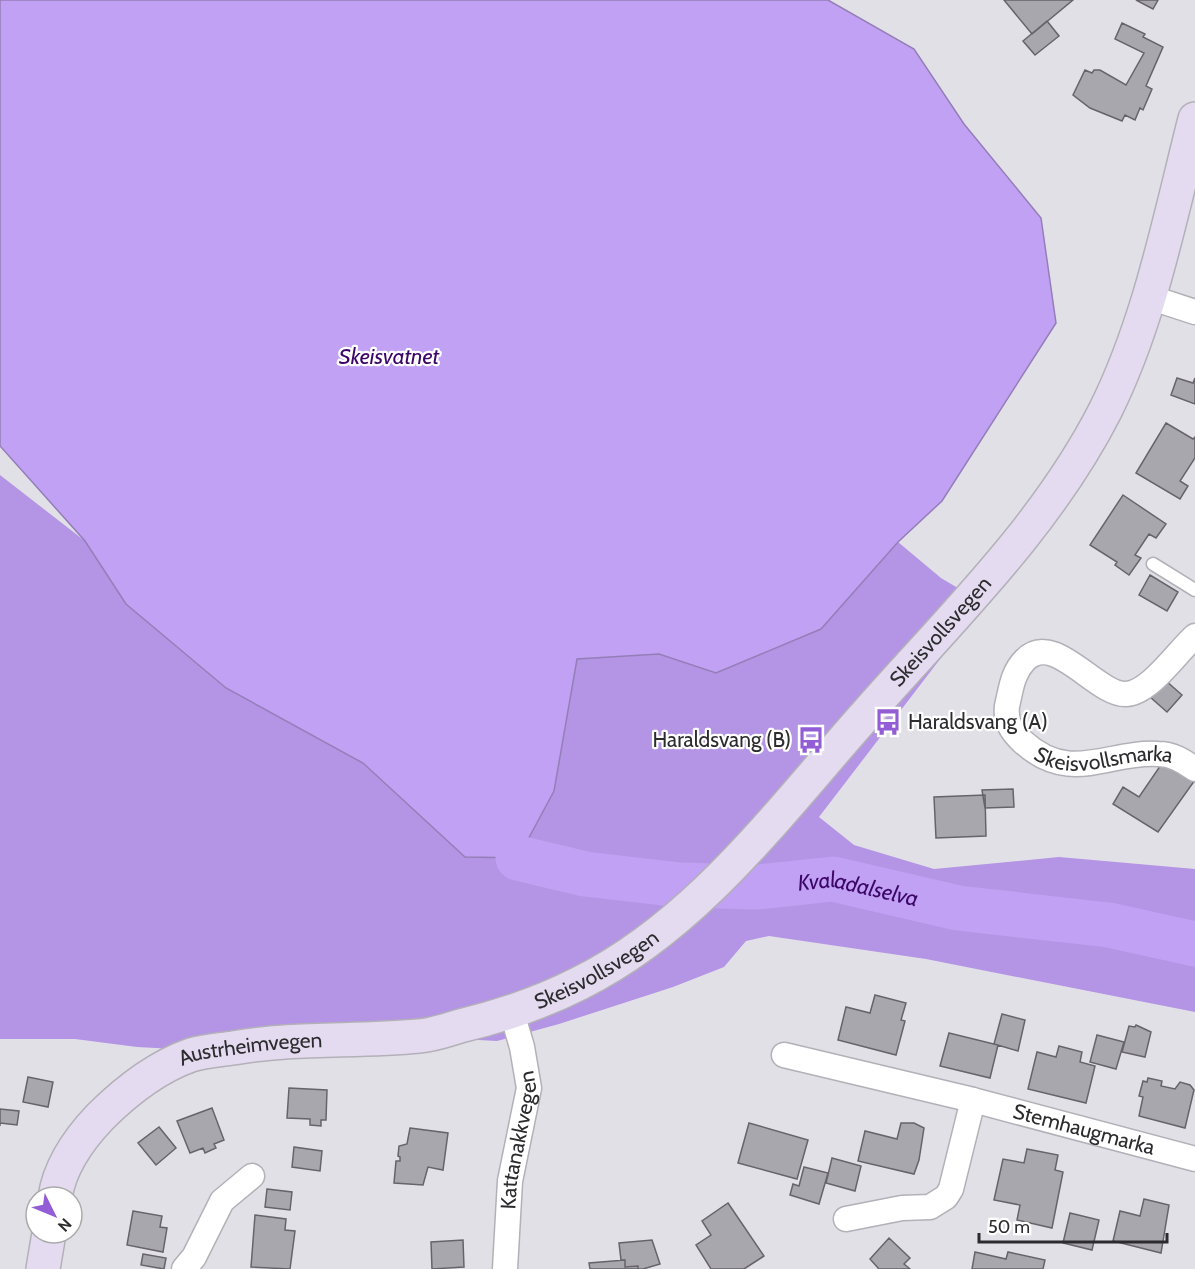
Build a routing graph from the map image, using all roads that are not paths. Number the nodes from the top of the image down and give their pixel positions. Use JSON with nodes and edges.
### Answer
{"nodes":[{"id":1,"x":1195,"y":119,"type":"edge"},
{"id":2,"x":1149,"y":297,"type":"junction"},
{"id":3,"x":1195,"y":312,"type":"edge"},
{"id":4,"x":1153,"y":564,"type":"dead end"},
{"id":5,"x":1195,"y":590,"type":"edge"},
{"id":6,"x":1195,"y":636,"type":"edge"},
{"id":7,"x":1195,"y":769,"type":"edge"},
{"id":8,"x":512,"y":1013,"type":"junction"},
{"id":9,"x":784,"y":1055,"type":"dead end"},
{"id":10,"x":974,"y":1100,"type":"junction"},
{"id":11,"x":1195,"y":1159,"type":"edge"},
{"id":12,"x":252,"y":1176,"type":"dead end"},
{"id":13,"x":58,"y":1185,"type":"edge"},
{"id":14,"x":846,"y":1219,"type":"dead end"},
{"id":15,"x":47,"y":1245,"type":"edge"},
{"id":16,"x":43,"y":1269,"type":"edge"},
{"id":17,"x":184,"y":1269,"type":"edge"},
{"id":18,"x":505,"y":1269,"type":"edge"}],
"edges":[{"from":1,"to":2,"type":"main road","name":"Skeisvollsvegen"},
{"from":2,"to":3,"type":"street"},
{"from":2,"to":8,"type":"main road","name":"Skeisvollsvegen"},
{"from":4,"to":5,"type":"lane"},
{"from":6,"to":7,"type":"street","name":"Skeisvollsmarka"},
{"from":8,"to":13,"type":"main road","name":"Austrheimvegen"},
{"from":8,"to":18,"type":"street","name":"Kattanakkvegen"},
{"from":9,"to":10,"type":"street","name":"Stemhaugmarka"},
{"from":10,"to":11,"type":"street","name":"Stemhaugmarka"},
{"from":10,"to":14,"type":"street"},
{"from":12,"to":17,"type":"street"},
{"from":15,"to":16,"type":"main road"}]}
